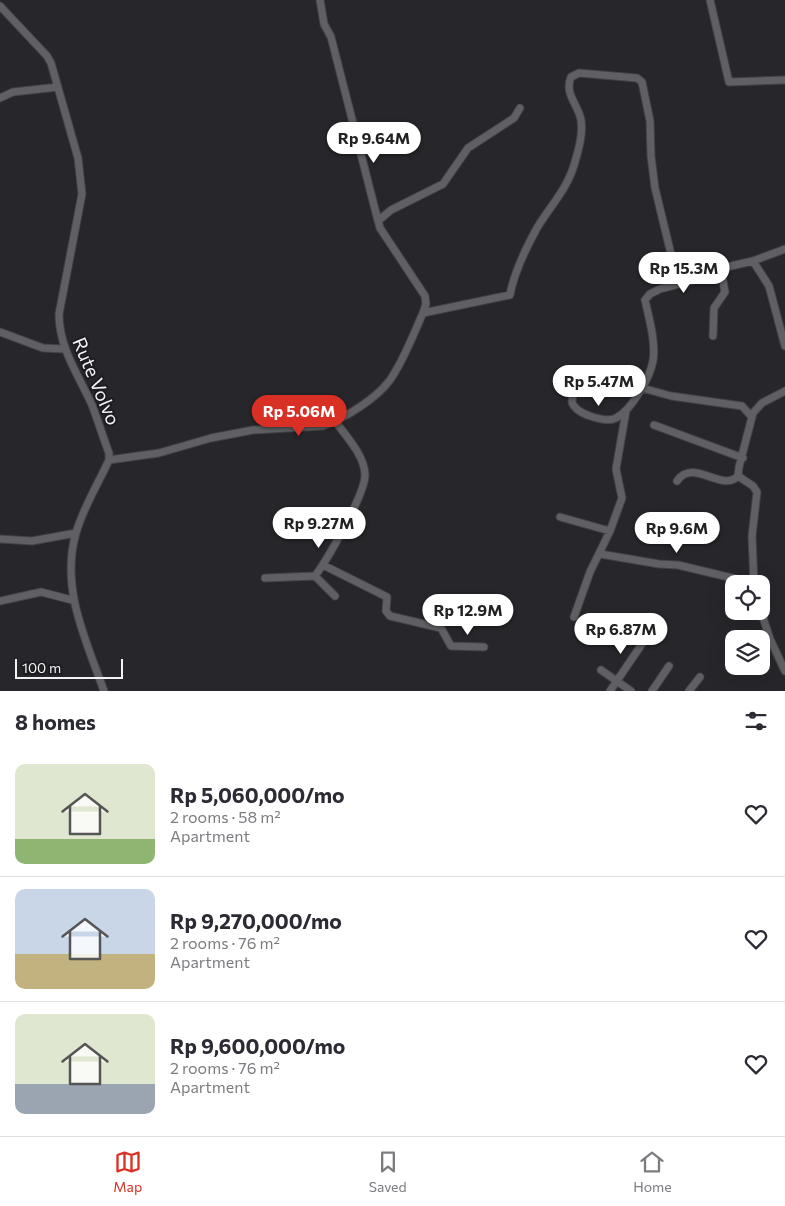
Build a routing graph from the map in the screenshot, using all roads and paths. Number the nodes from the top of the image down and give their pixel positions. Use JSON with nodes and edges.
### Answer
{"nodes":[{"id":1,"x":320,"y":0,"type":"edge"},
{"id":2,"x":710,"y":0,"type":"edge"},
{"id":3,"x":0,"y":6,"type":"edge"},
{"id":4,"x":785,"y":80,"type":"edge"},
{"id":5,"x":58,"y":87,"type":"junction"},
{"id":6,"x":0,"y":98,"type":"edge"},
{"id":7,"x":520,"y":108,"type":"dead end"},
{"id":8,"x":378,"y":221,"type":"junction"},
{"id":9,"x":785,"y":249,"type":"edge"},
{"id":10,"x":752,"y":261,"type":"junction"},
{"id":11,"x":721,"y":270,"type":"junction"},
{"id":12,"x":672,"y":285,"type":"junction"},
{"id":13,"x":423,"y":313,"type":"junction"},
{"id":14,"x":0,"y":332,"type":"edge"},
{"id":15,"x":713,"y":336,"type":"dead end"},
{"id":16,"x":785,"y":346,"type":"edge"},
{"id":17,"x":65,"y":348,"type":"junction"},
{"id":18,"x":642,"y":388,"type":"junction"},
{"id":19,"x":574,"y":392,"type":"dead end"},
{"id":20,"x":785,"y":392,"type":"edge"},
{"id":21,"x":626,"y":411,"type":"junction"},
{"id":22,"x":751,"y":416,"type":"junction"},
{"id":23,"x":335,"y":421,"type":"junction"},
{"id":24,"x":654,"y":426,"type":"dead end"},
{"id":25,"x":743,"y":458,"type":"junction"},
{"id":26,"x":109,"y":460,"type":"junction"},
{"id":27,"x":738,"y":476,"type":"junction"},
{"id":28,"x":677,"y":481,"type":"dead end"},
{"id":29,"x":560,"y":517,"type":"dead end"},
{"id":30,"x":610,"y":531,"type":"junction"},
{"id":31,"x":76,"y":533,"type":"junction"},
{"id":32,"x":0,"y":539,"type":"edge"},
{"id":33,"x":600,"y":554,"type":"junction"},
{"id":34,"x":323,"y":565,"type":"junction"},
{"id":35,"x":754,"y":575,"type":"edge"},
{"id":36,"x":315,"y":576,"type":"junction"},
{"id":37,"x":725,"y":576,"type":"edge"},
{"id":38,"x":265,"y":578,"type":"dead end"},
{"id":39,"x":335,"y":596,"type":"dead end"},
{"id":40,"x":72,"y":600,"type":"junction"},
{"id":41,"x":0,"y":601,"type":"edge"},
{"id":42,"x":574,"y":617,"type":"dead end"},
{"id":43,"x":764,"y":620,"type":"edge"},
{"id":44,"x":644,"y":641,"type":"dead end"},
{"id":45,"x":484,"y":647,"type":"dead end"},
{"id":46,"x":669,"y":666,"type":"dead end"},
{"id":47,"x":601,"y":670,"type":"dead end"},
{"id":48,"x":785,"y":671,"type":"edge"},
{"id":49,"x":700,"y":677,"type":"dead end"},
{"id":50,"x":616,"y":681,"type":"junction"},
{"id":51,"x":630,"y":690,"type":"edge"},
{"id":52,"x":104,"y":691,"type":"edge"},
{"id":53,"x":610,"y":691,"type":"edge"},
{"id":54,"x":652,"y":691,"type":"edge"},
{"id":55,"x":689,"y":691,"type":"edge"}],
"edges":[{"from":1,"to":8,"type":"street"},
{"from":2,"to":4,"type":"street"},
{"from":3,"to":5,"type":"street","name":"Rute Volvo"},
{"from":5,"to":6,"type":"street"},
{"from":5,"to":17,"type":"street","name":"Rute Volvo"},
{"from":7,"to":8,"type":"street"},
{"from":8,"to":13,"type":"street"},
{"from":9,"to":10,"type":"street"},
{"from":10,"to":11,"type":"street"},
{"from":10,"to":16,"type":"street"},
{"from":11,"to":12,"type":"street"},
{"from":11,"to":15,"type":"street"},
{"from":12,"to":13,"type":"street"},
{"from":12,"to":18,"type":"street"},
{"from":13,"to":23,"type":"street"},
{"from":14,"to":17,"type":"street"},
{"from":17,"to":26,"type":"street","name":"Rute Volvo"},
{"from":18,"to":21,"type":"street"},
{"from":18,"to":22,"type":"street"},
{"from":19,"to":21,"type":"street"},
{"from":20,"to":22,"type":"street"},
{"from":21,"to":30,"type":"street"},
{"from":22,"to":25,"type":"street"},
{"from":23,"to":26,"type":"street"},
{"from":23,"to":34,"type":"street"},
{"from":24,"to":25,"type":"street"},
{"from":25,"to":27,"type":"street"},
{"from":26,"to":31,"type":"street"},
{"from":27,"to":28,"type":"street"},
{"from":27,"to":35,"type":"street"},
{"from":29,"to":30,"type":"street"},
{"from":30,"to":33,"type":"street"},
{"from":31,"to":32,"type":"street"},
{"from":31,"to":40,"type":"street"},
{"from":33,"to":37,"type":"street"},
{"from":33,"to":42,"type":"street"},
{"from":34,"to":36,"type":"street"},
{"from":34,"to":45,"type":"street"},
{"from":36,"to":38,"type":"street"},
{"from":36,"to":39,"type":"street"},
{"from":40,"to":41,"type":"street"},
{"from":40,"to":52,"type":"street"},
{"from":43,"to":48,"type":"street"},
{"from":44,"to":50,"type":"street"},
{"from":46,"to":54,"type":"street"},
{"from":47,"to":50,"type":"street"},
{"from":49,"to":55,"type":"street"},
{"from":50,"to":51,"type":"street"},
{"from":50,"to":53,"type":"street"}]}
